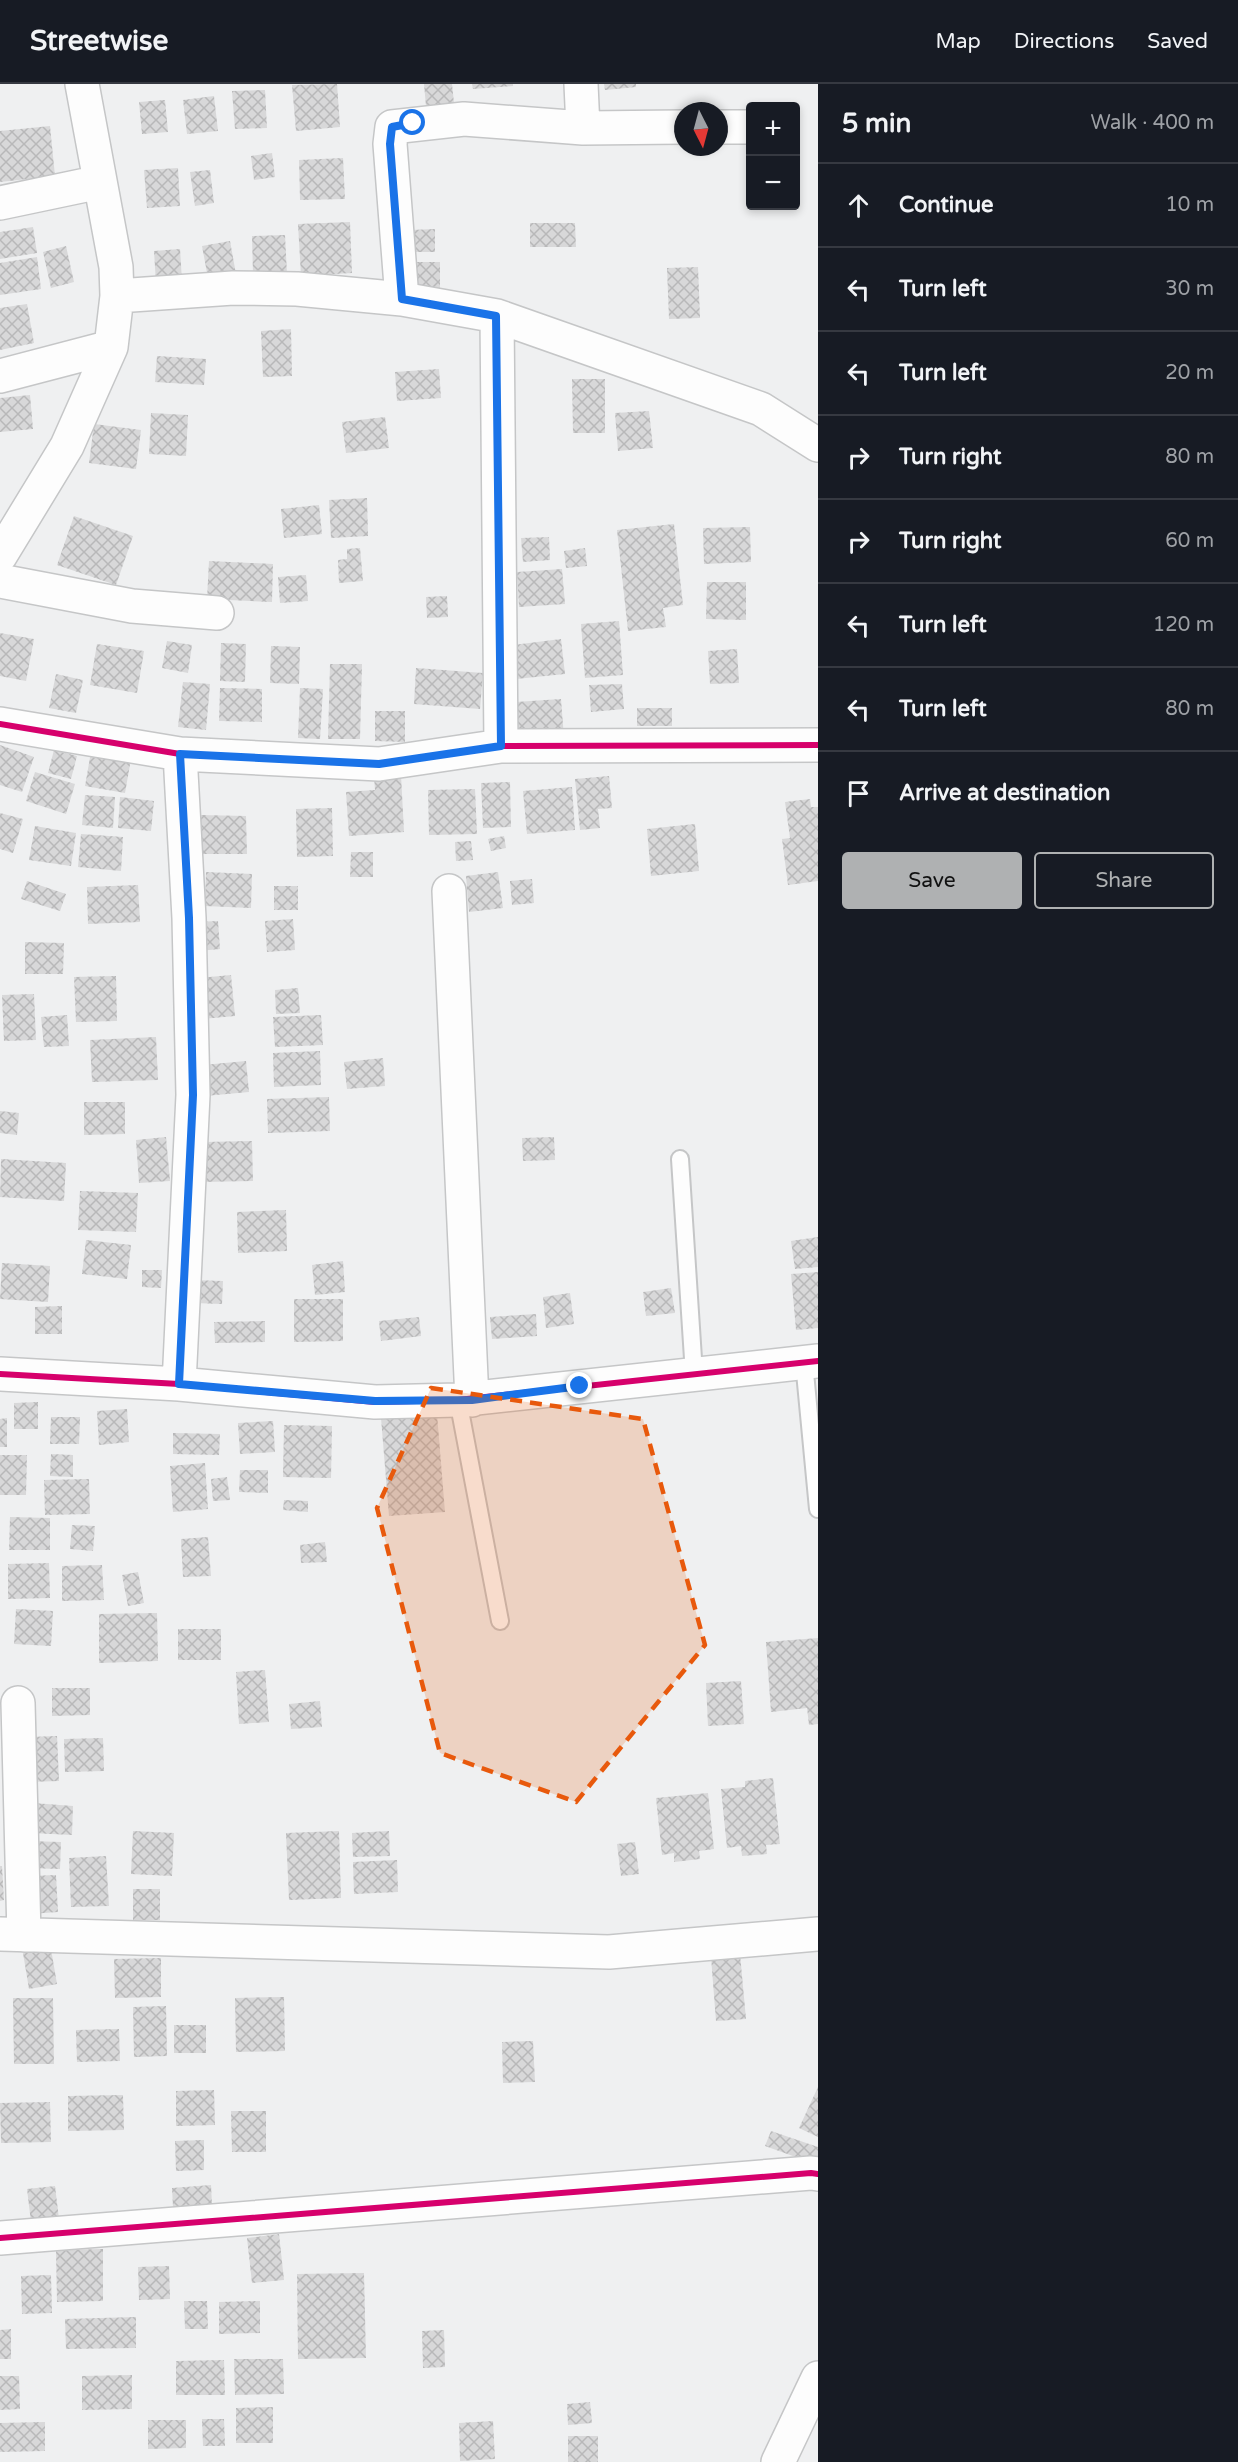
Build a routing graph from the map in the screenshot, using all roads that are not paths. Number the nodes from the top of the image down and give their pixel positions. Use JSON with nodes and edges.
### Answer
{"nodes":[{"id":1,"x":82,"y":84,"type":"edge"},
{"id":2,"x":581,"y":84,"type":"edge"},
{"id":3,"x":674,"y":127,"type":"edge"},
{"id":4,"x":583,"y":128,"type":"junction"},
{"id":5,"x":100,"y":182,"type":"junction"},
{"id":6,"x":0,"y":203,"type":"edge"},
{"id":7,"x":117,"y":296,"type":"junction"},
{"id":8,"x":402,"y":299,"type":"junction"},
{"id":9,"x":496,"y":316,"type":"junction"},
{"id":10,"x":111,"y":346,"type":"junction"},
{"id":11,"x":0,"y":376,"type":"edge"},
{"id":12,"x":818,"y":445,"type":"edge"},
{"id":13,"x":0,"y":556,"type":"edge"},
{"id":14,"x":0,"y":581,"type":"edge"},
{"id":15,"x":217,"y":613,"type":"dead end"},
{"id":16,"x":0,"y":724,"type":"edge"},
{"id":17,"x":818,"y":745,"type":"edge"},
{"id":18,"x":501,"y":746,"type":"junction"},
{"id":19,"x":180,"y":754,"type":"junction"},
{"id":20,"x":449,"y":891,"type":"dead end"},
{"id":21,"x":680,"y":1159,"type":"dead end"},
{"id":22,"x":811,"y":1361,"type":"edge"},
{"id":23,"x":0,"y":1374,"type":"edge"},
{"id":24,"x":694,"y":1374,"type":"junction"},
{"id":25,"x":179,"y":1384,"type":"junction"},
{"id":26,"x":465,"y":1400,"type":"junction"},
{"id":27,"x":818,"y":1509,"type":"edge"},
{"id":28,"x":500,"y":1621,"type":"dead end"},
{"id":29,"x":18,"y":1703,"type":"dead end"},
{"id":30,"x":12,"y":1934,"type":"edge"},
{"id":31,"x":818,"y":1934,"type":"edge"},
{"id":32,"x":818,"y":2174,"type":"edge"},
{"id":33,"x":0,"y":2238,"type":"edge"},
{"id":34,"x":818,"y":2378,"type":"edge"},
{"id":35,"x":778,"y":2462,"type":"edge"}],
"edges":[{"from":1,"to":5,"type":"street"},
{"from":2,"to":4,"type":"street"},
{"from":3,"to":4,"type":"street"},
{"from":4,"to":8,"type":"street"},
{"from":5,"to":6,"type":"street"},
{"from":5,"to":7,"type":"street"},
{"from":7,"to":8,"type":"street"},
{"from":7,"to":10,"type":"street"},
{"from":8,"to":9,"type":"street"},
{"from":9,"to":12,"type":"street"},
{"from":9,"to":18,"type":"street"},
{"from":10,"to":11,"type":"street"},
{"from":10,"to":13,"type":"street"},
{"from":14,"to":15,"type":"street"},
{"from":16,"to":19,"type":"street"},
{"from":17,"to":18,"type":"street"},
{"from":18,"to":19,"type":"street"},
{"from":19,"to":25,"type":"street"},
{"from":20,"to":26,"type":"street"},
{"from":21,"to":24,"type":"lane"},
{"from":22,"to":24,"type":"street"},
{"from":22,"to":27,"type":"lane"},
{"from":23,"to":25,"type":"street"},
{"from":24,"to":26,"type":"street"},
{"from":25,"to":26,"type":"street"},
{"from":26,"to":28,"type":"lane"},
{"from":29,"to":30,"type":"street"},
{"from":30,"to":31,"type":"street"},
{"from":32,"to":33,"type":"street"},
{"from":34,"to":35,"type":"street"}]}
